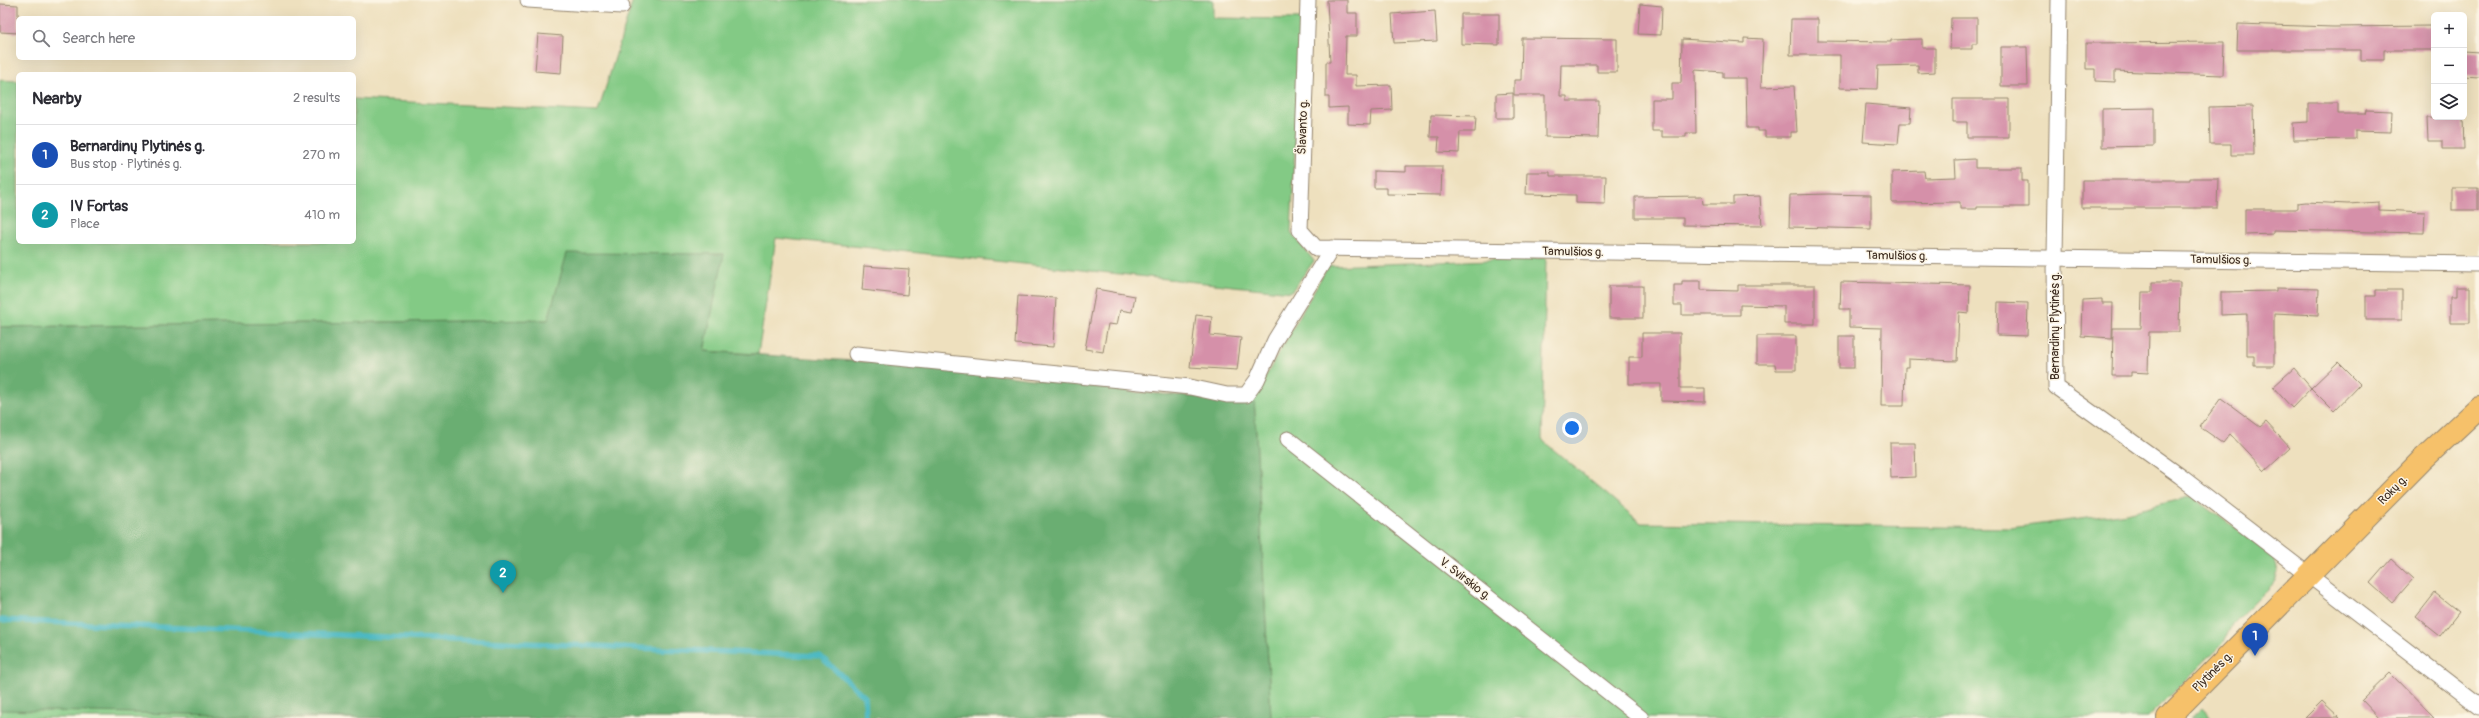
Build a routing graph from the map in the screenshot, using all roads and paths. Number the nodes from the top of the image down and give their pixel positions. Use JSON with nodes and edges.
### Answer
{"nodes":[{"id":1,"x":528,"y":0,"type":"edge"},
{"id":2,"x":1308,"y":0,"type":"edge"},
{"id":3,"x":2059,"y":0,"type":"edge"},
{"id":4,"x":622,"y":6,"type":"dead end"},
{"id":5,"x":1316,"y":248,"type":"joint"},
{"id":6,"x":1332,"y":248,"type":"junction"},
{"id":7,"x":2055,"y":258,"type":"junction"},
{"id":8,"x":2479,"y":264,"type":"edge"},
{"id":9,"x":856,"y":354,"type":"dead end"},
{"id":10,"x":2479,"y":407,"type":"edge"},
{"id":11,"x":1288,"y":439,"type":"dead end"},
{"id":12,"x":2309,"y":575,"type":"junction"},
{"id":13,"x":2479,"y":706,"type":"edge"},
{"id":14,"x":1641,"y":718,"type":"edge"},
{"id":15,"x":2168,"y":718,"type":"edge"}],
"edges":[{"from":1,"to":4,"type":"street"},
{"from":2,"to":5,"type":"street","name":"Šlavanto g."},
{"from":3,"to":7,"type":"street","name":"Bernardinų Plytinės g."},
{"from":5,"to":6,"type":"street","name":"Tamulšios g."},
{"from":6,"to":7,"type":"street","name":"Tamulšios g."},
{"from":6,"to":9,"type":"street"},
{"from":7,"to":8,"type":"street","name":"Tamulšios g."},
{"from":7,"to":12,"type":"street","name":"Bernardinų Plytinės g."},
{"from":10,"to":12,"type":"main road","name":"Rokų g."},
{"from":11,"to":14,"type":"street","name":"V. Svirskio g."},
{"from":12,"to":13,"type":"street","name":"Bernardinų Plytinės g."},
{"from":12,"to":15,"type":"main road","name":"Plytinės g."}]}
